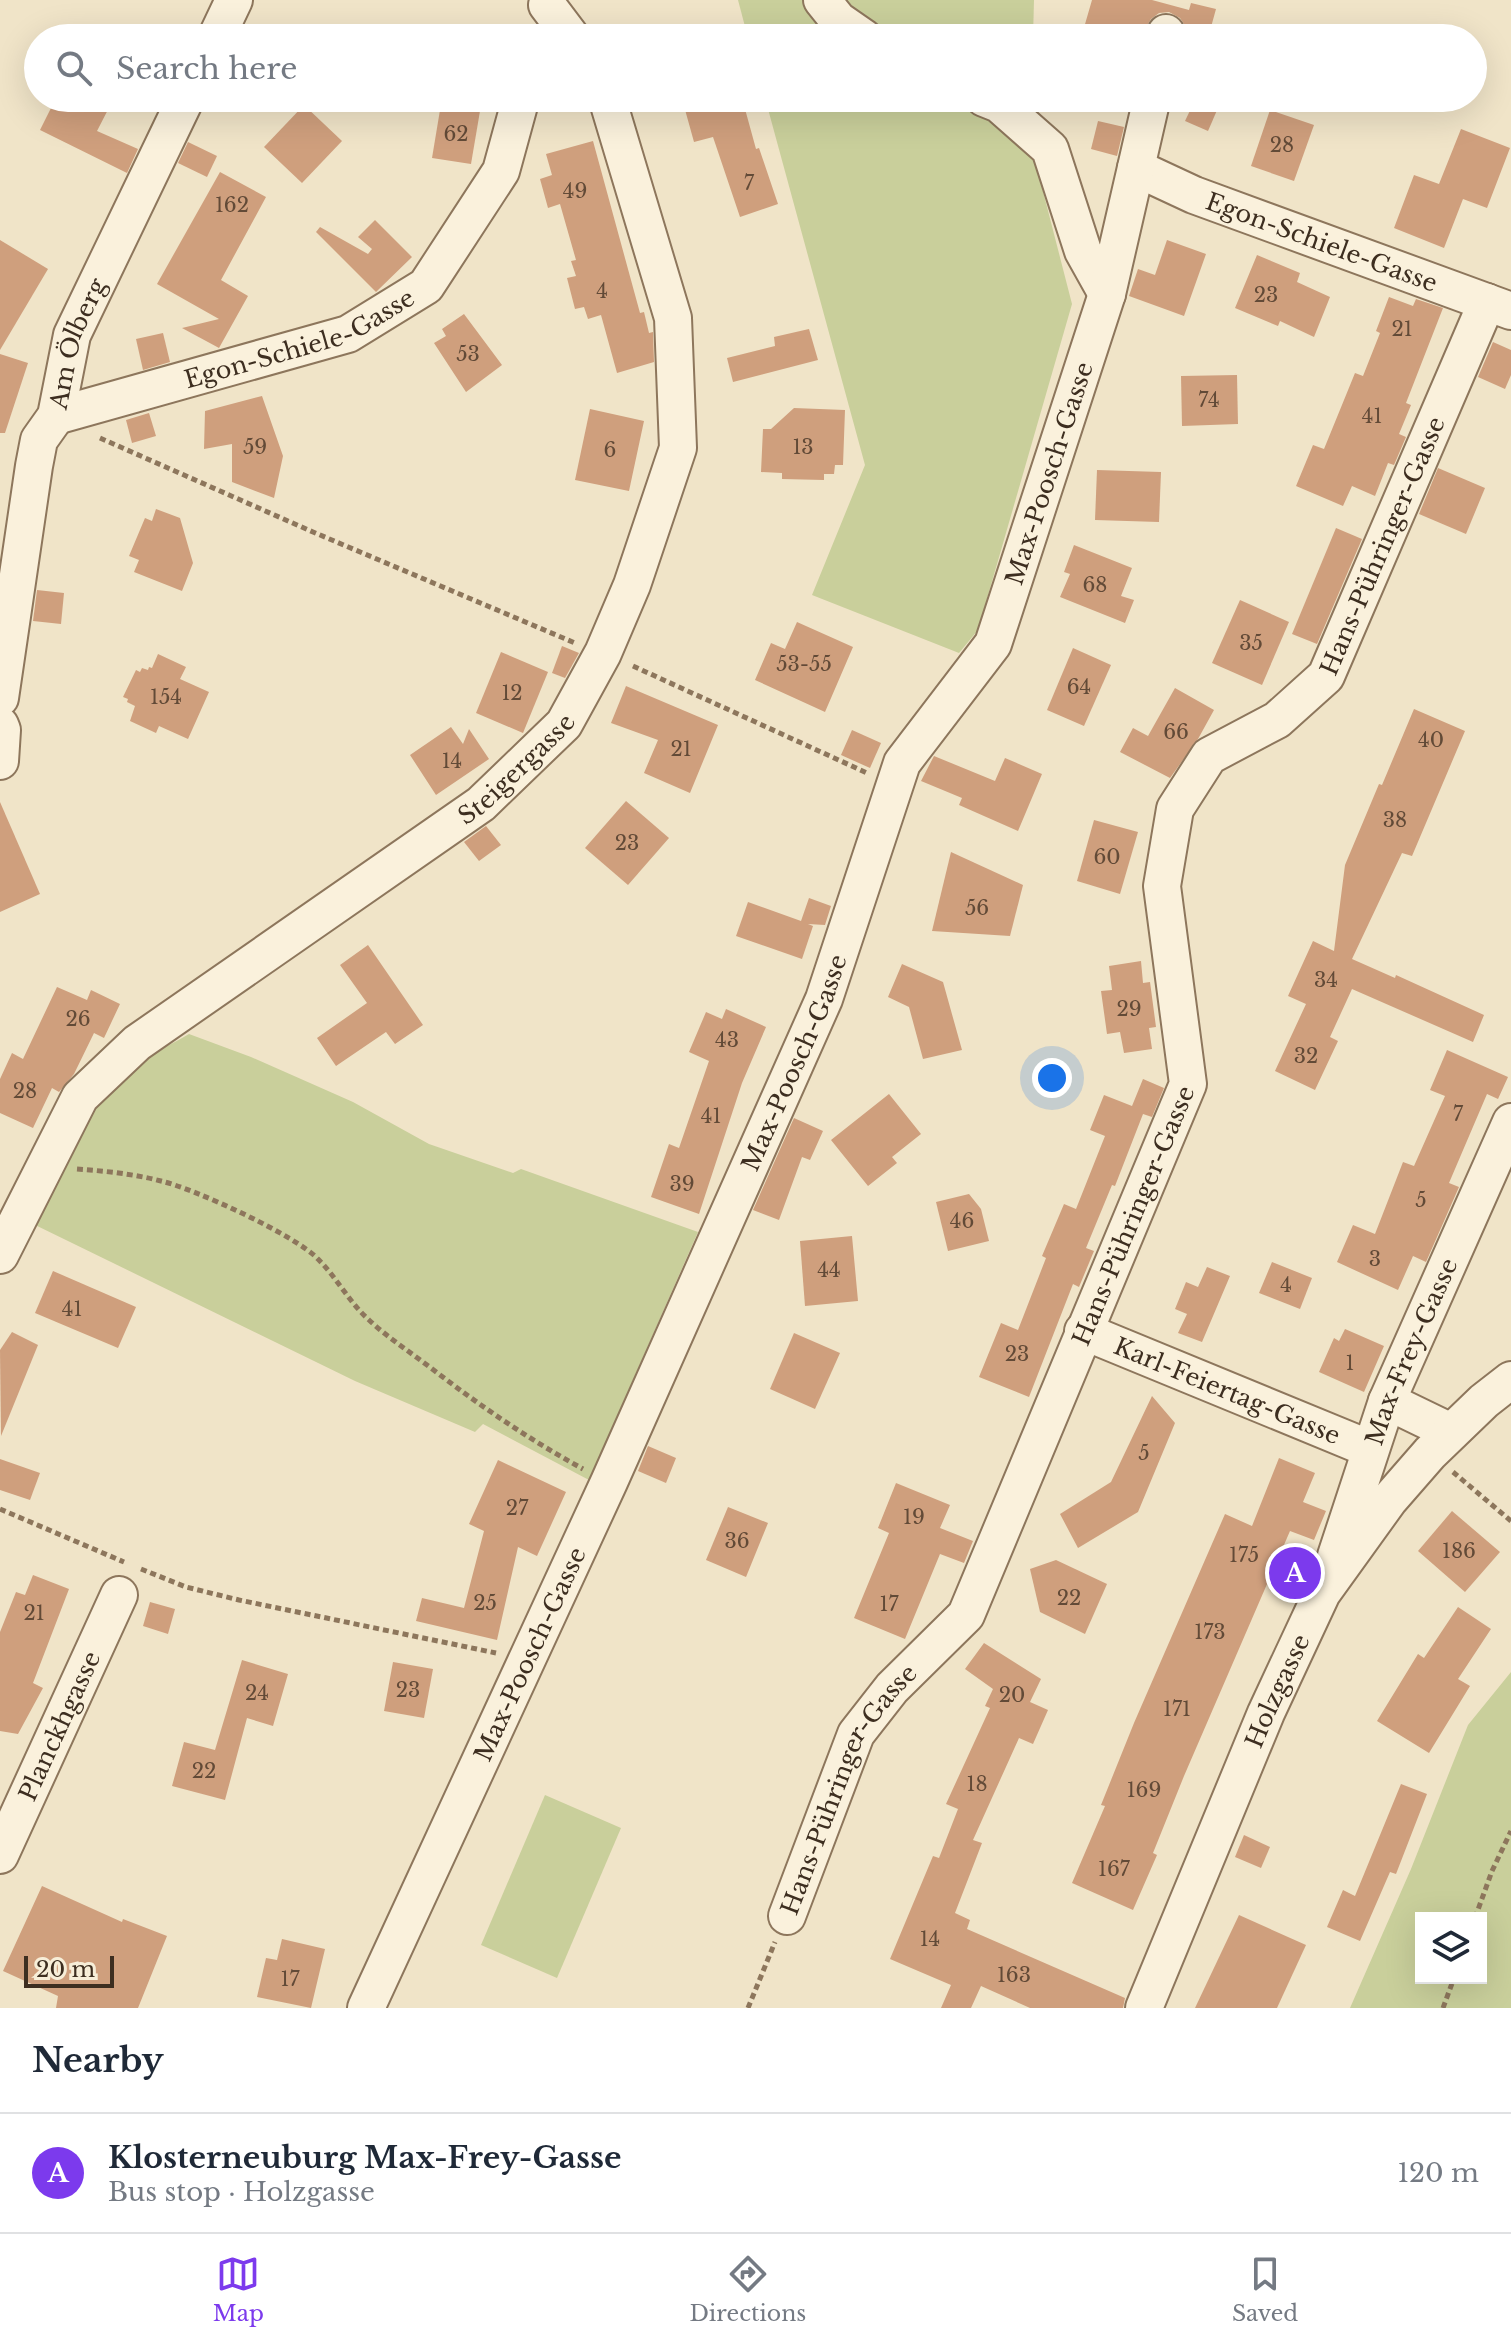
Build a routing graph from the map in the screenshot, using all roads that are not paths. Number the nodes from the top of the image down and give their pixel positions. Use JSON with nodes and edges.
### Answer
{"nodes":[{"id":1,"x":234,"y":0,"type":"edge"},
{"id":2,"x":822,"y":0,"type":"edge"},
{"id":3,"x":223,"y":24,"type":"edge"},
{"id":4,"x":844,"y":24,"type":"edge"},
{"id":5,"x":179,"y":112,"type":"edge"},
{"id":6,"x":517,"y":112,"type":"edge"},
{"id":7,"x":611,"y":112,"type":"edge"},
{"id":8,"x":1008,"y":112,"type":"edge"},
{"id":9,"x":1149,"y":112,"type":"edge"},
{"id":10,"x":1136,"y":168,"type":"junction"},
{"id":11,"x":1107,"y":294,"type":"junction"},
{"id":12,"x":1499,"y":307,"type":"edge"},
{"id":13,"x":56,"y":416,"type":"junction"},
{"id":14,"x":0,"y":698,"type":"edge"},
{"id":15,"x":0,"y":725,"type":"edge"},
{"id":16,"x":0,"y":761,"type":"edge"},
{"id":17,"x":1511,"y":1122,"type":"edge"},
{"id":18,"x":0,"y":1255,"type":"edge"},
{"id":19,"x":1083,"y":1331,"type":"junction"},
{"id":20,"x":1511,"y":1380,"type":"edge"},
{"id":21,"x":1387,"y":1401,"type":"junction"},
{"id":22,"x":1441,"y":1442,"type":"junction"},
{"id":23,"x":1370,"y":1449,"type":"junction"},
{"id":24,"x":1326,"y":1588,"type":"junction"},
{"id":25,"x":119,"y":1595,"type":"dead end"},
{"id":26,"x":0,"y":1855,"type":"edge"},
{"id":27,"x":787,"y":1916,"type":"road end"},
{"id":28,"x":366,"y":2008,"type":"edge"},
{"id":29,"x":1144,"y":2008,"type":"edge"}],
"edges":[{"from":1,"to":3,"type":"street"},
{"from":2,"to":4,"type":"street"},
{"from":5,"to":13,"type":"street","name":"Am Ölberg"},
{"from":6,"to":13,"type":"street","name":"Egon-Schiele-Gasse"},
{"from":7,"to":18,"type":"street","name":"Steigergasse"},
{"from":8,"to":11,"type":"street"},
{"from":9,"to":10,"type":"street","name":"Max-Poosch-Gasse"},
{"from":10,"to":11,"type":"street","name":"Max-Poosch-Gasse"},
{"from":10,"to":12,"type":"street","name":"Egon-Schiele-Gasse"},
{"from":11,"to":28,"type":"street","name":"Max-Poosch-Gasse"},
{"from":12,"to":19,"type":"street","name":"Hans-Pühringer-Gasse"},
{"from":13,"to":14,"type":"street","name":"Am Ölberg"},
{"from":15,"to":16,"type":"street"},
{"from":17,"to":21,"type":"street","name":"Max-Frey-Gasse"},
{"from":19,"to":23,"type":"street","name":"Karl-Feiertag-Gasse"},
{"from":19,"to":27,"type":"street","name":"Hans-Pühringer-Gasse"},
{"from":20,"to":22,"type":"street","name":"Holzgasse"},
{"from":21,"to":22,"type":"street"},
{"from":21,"to":23,"type":"street","name":"Max-Frey-Gasse"},
{"from":22,"to":24,"type":"street","name":"Holzgasse"},
{"from":23,"to":24,"type":"street","name":"Max-Frey-Gasse"},
{"from":24,"to":29,"type":"street","name":"Holzgasse"},
{"from":25,"to":26,"type":"street","name":"Planckhgasse"}]}
